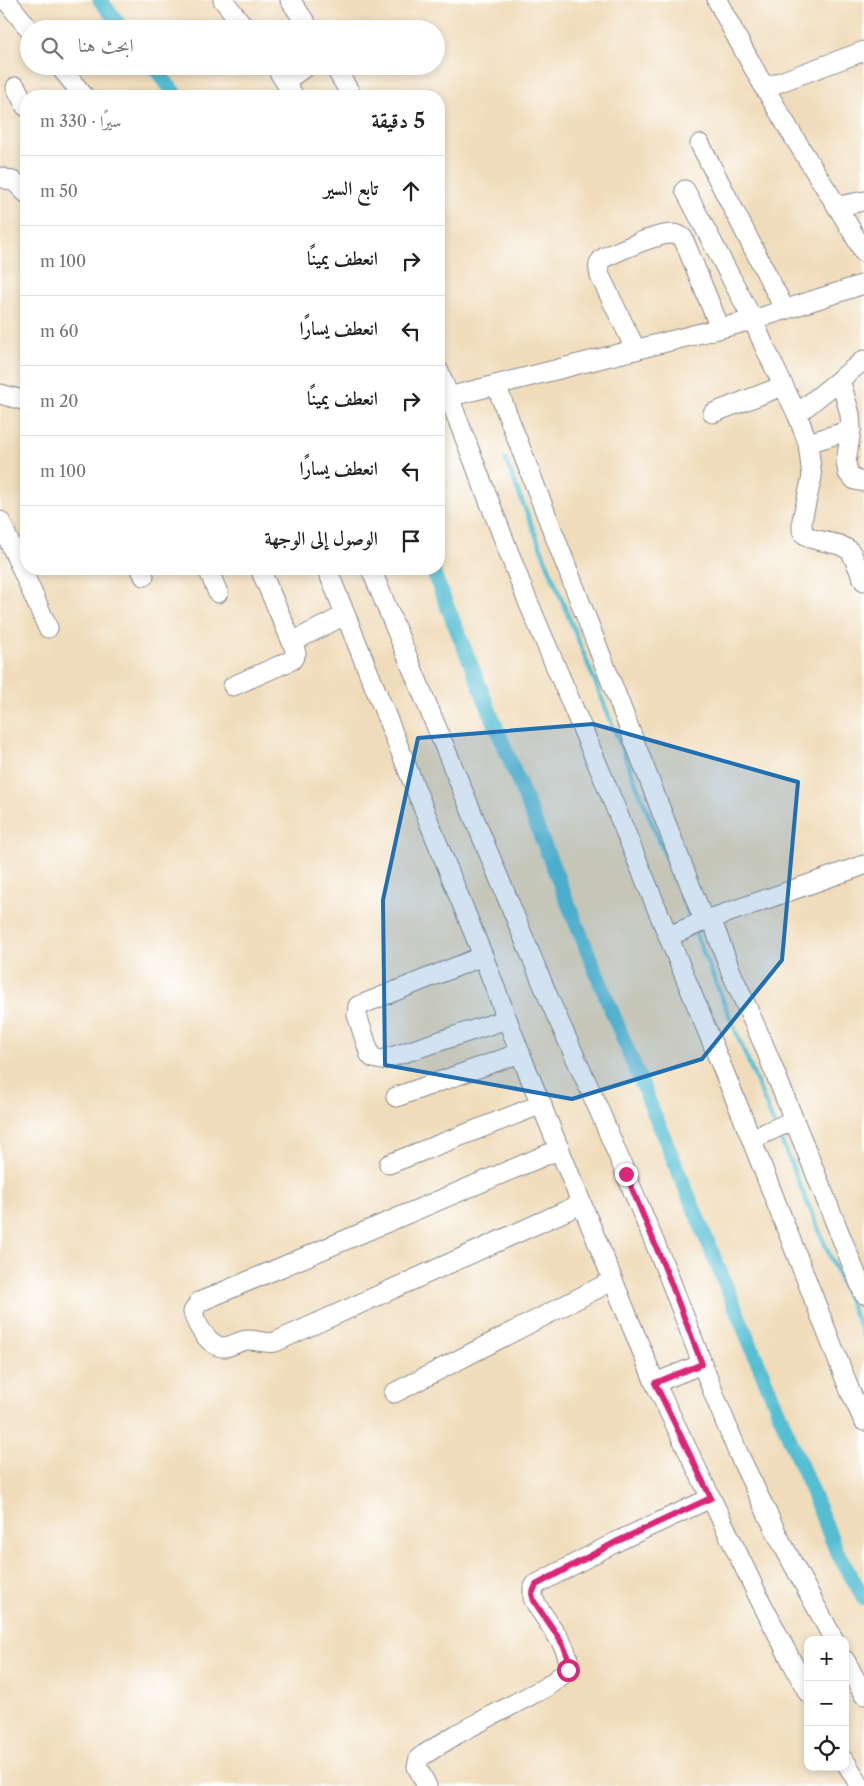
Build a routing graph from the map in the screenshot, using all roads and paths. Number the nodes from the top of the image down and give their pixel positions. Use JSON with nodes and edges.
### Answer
{"nodes":[{"id":1,"x":6,"y":0,"type":"edge"},
{"id":2,"x":223,"y":0,"type":"edge"},
{"id":3,"x":290,"y":0,"type":"edge"},
{"id":4,"x":717,"y":0,"type":"edge"},
{"id":5,"x":22,"y":20,"type":"edge"},
{"id":6,"x":239,"y":20,"type":"edge"},
{"id":7,"x":304,"y":20,"type":"edge"},
{"id":8,"x":864,"y":51,"type":"edge"},
{"id":9,"x":66,"y":75,"type":"edge"},
{"id":10,"x":339,"y":75,"type":"edge"},
{"id":11,"x":16,"y":86,"type":"dead end"},
{"id":12,"x":764,"y":88,"type":"junction"},
{"id":13,"x":79,"y":90,"type":"edge"},
{"id":14,"x":348,"y":90,"type":"edge"},
{"id":15,"x":20,"y":94,"type":"edge"},
{"id":16,"x":700,"y":144,"type":"dead end"},
{"id":17,"x":0,"y":177,"type":"edge"},
{"id":18,"x":20,"y":187,"type":"edge"},
{"id":19,"x":685,"y":190,"type":"dead end"},
{"id":20,"x":864,"y":201,"type":"edge"},
{"id":21,"x":838,"y":206,"type":"junction"},
{"id":22,"x":864,"y":253,"type":"edge"},
{"id":23,"x":864,"y":284,"type":"edge"},
{"id":24,"x":785,"y":310,"type":"junction"},
{"id":25,"x":753,"y":320,"type":"junction"},
{"id":26,"x":720,"y":328,"type":"junction"},
{"id":27,"x":636,"y":350,"type":"junction"},
{"id":28,"x":864,"y":360,"type":"edge"},
{"id":29,"x":840,"y":379,"type":"junction"},
{"id":30,"x":496,"y":386,"type":"junction"},
{"id":31,"x":783,"y":386,"type":"junction"},
{"id":32,"x":445,"y":388,"type":"edge"},
{"id":33,"x":0,"y":394,"type":"edge"},
{"id":34,"x":448,"y":397,"type":"junction"},
{"id":35,"x":20,"y":399,"type":"edge"},
{"id":36,"x":713,"y":413,"type":"dead end"},
{"id":37,"x":797,"y":414,"type":"junction"},
{"id":38,"x":851,"y":430,"type":"junction"},
{"id":39,"x":808,"y":443,"type":"junction"},
{"id":40,"x":864,"y":482,"type":"edge"},
{"id":41,"x":0,"y":521,"type":"edge"},
{"id":42,"x":20,"y":566,"type":"edge"},
{"id":43,"x":24,"y":575,"type":"edge"},
{"id":44,"x":210,"y":575,"type":"edge"},
{"id":45,"x":263,"y":575,"type":"edge"},
{"id":46,"x":329,"y":575,"type":"edge"},
{"id":47,"x":373,"y":575,"type":"edge"},
{"id":48,"x":864,"y":581,"type":"edge"},
{"id":49,"x":218,"y":593,"type":"dead end"},
{"id":50,"x":345,"y":615,"type":"junction"},
{"id":51,"x":48,"y":628,"type":"dead end"},
{"id":52,"x":292,"y":642,"type":"junction"},
{"id":53,"x":233,"y":686,"type":"dead end"},
{"id":54,"x":864,"y":865,"type":"edge"},
{"id":55,"x":707,"y":920,"type":"junction"},
{"id":56,"x":669,"y":936,"type":"junction"},
{"id":57,"x":483,"y":956,"type":"junction"},
{"id":58,"x":507,"y":1019,"type":"junction"},
{"id":59,"x":520,"y":1053,"type":"junction"},
{"id":60,"x":396,"y":1097,"type":"dead end"},
{"id":61,"x":542,"y":1104,"type":"junction"},
{"id":62,"x":790,"y":1122,"type":"junction"},
{"id":63,"x":759,"y":1136,"type":"junction"},
{"id":64,"x":560,"y":1149,"type":"junction"},
{"id":65,"x":389,"y":1164,"type":"dead end"},
{"id":66,"x":581,"y":1204,"type":"junction"},
{"id":67,"x":612,"y":1281,"type":"junction"},
{"id":68,"x":864,"y":1294,"type":"edge"},
{"id":69,"x":702,"y":1364,"type":"junction"},
{"id":70,"x":655,"y":1383,"type":"junction"},
{"id":71,"x":394,"y":1393,"type":"dead end"},
{"id":72,"x":864,"y":1422,"type":"edge"},
{"id":73,"x":711,"y":1498,"type":"junction"},
{"id":74,"x":832,"y":1636,"type":"edge"},
{"id":75,"x":849,"y":1667,"type":"edge"},
{"id":76,"x":804,"y":1685,"type":"edge"},
{"id":77,"x":864,"y":1695,"type":"edge"},
{"id":78,"x":849,"y":1768,"type":"edge"},
{"id":79,"x":427,"y":1786,"type":"edge"},
{"id":80,"x":860,"y":1786,"type":"edge"}],
"edges":[{"from":1,"to":5,"type":"street"},
{"from":2,"to":6,"type":"street"},
{"from":3,"to":7,"type":"street"},
{"from":4,"to":12,"type":"street"},
{"from":8,"to":12,"type":"street"},
{"from":9,"to":13,"type":"street"},
{"from":10,"to":14,"type":"street"},
{"from":11,"to":15,"type":"street"},
{"from":12,"to":21,"type":"street"},
{"from":16,"to":24,"type":"street"},
{"from":17,"to":18,"type":"street"},
{"from":19,"to":25,"type":"street"},
{"from":20,"to":21,"type":"street"},
{"from":21,"to":22,"type":"street"},
{"from":23,"to":24,"type":"street"},
{"from":24,"to":25,"type":"street"},
{"from":25,"to":26,"type":"street"},
{"from":25,"to":31,"type":"street"},
{"from":26,"to":27,"type":"street"},
{"from":26,"to":27,"type":"street"},
{"from":27,"to":30,"type":"street"},
{"from":28,"to":29,"type":"street"},
{"from":29,"to":37,"type":"street"},
{"from":29,"to":38,"type":"street"},
{"from":30,"to":34,"type":"street"},
{"from":30,"to":55,"type":"street"},
{"from":31,"to":36,"type":"street"},
{"from":31,"to":37,"type":"street"},
{"from":32,"to":34,"type":"street"},
{"from":33,"to":35,"type":"street"},
{"from":34,"to":56,"type":"street"},
{"from":37,"to":39,"type":"street"},
{"from":38,"to":39,"type":"street"},
{"from":38,"to":40,"type":"street"},
{"from":39,"to":48,"type":"street"},
{"from":41,"to":42,"type":"street"},
{"from":43,"to":51,"type":"street"},
{"from":44,"to":49,"type":"street"},
{"from":45,"to":52,"type":"street"},
{"from":46,"to":50,"type":"street"},
{"from":47,"to":69,"type":"street"},
{"from":50,"to":52,"type":"street"},
{"from":50,"to":57,"type":"street"},
{"from":52,"to":53,"type":"street"},
{"from":54,"to":55,"type":"street"},
{"from":55,"to":56,"type":"street"},
{"from":55,"to":62,"type":"street"},
{"from":56,"to":63,"type":"street"},
{"from":57,"to":58,"type":"street"},
{"from":57,"to":58,"type":"street"},
{"from":58,"to":59,"type":"street"},
{"from":59,"to":60,"type":"street"},
{"from":59,"to":61,"type":"street"},
{"from":61,"to":64,"type":"street"},
{"from":61,"to":65,"type":"street"},
{"from":62,"to":63,"type":"street"},
{"from":62,"to":68,"type":"street"},
{"from":63,"to":72,"type":"street"},
{"from":64,"to":66,"type":"street"},
{"from":64,"to":66,"type":"street"},
{"from":66,"to":67,"type":"street"},
{"from":67,"to":70,"type":"street"},
{"from":67,"to":71,"type":"street"},
{"from":69,"to":70,"type":"street"},
{"from":69,"to":74,"type":"street"},
{"from":70,"to":73,"type":"street"},
{"from":73,"to":76,"type":"street"},
{"from":73,"to":79,"type":"street"},
{"from":75,"to":77,"type":"street"},
{"from":78,"to":80,"type":"street"}]}
